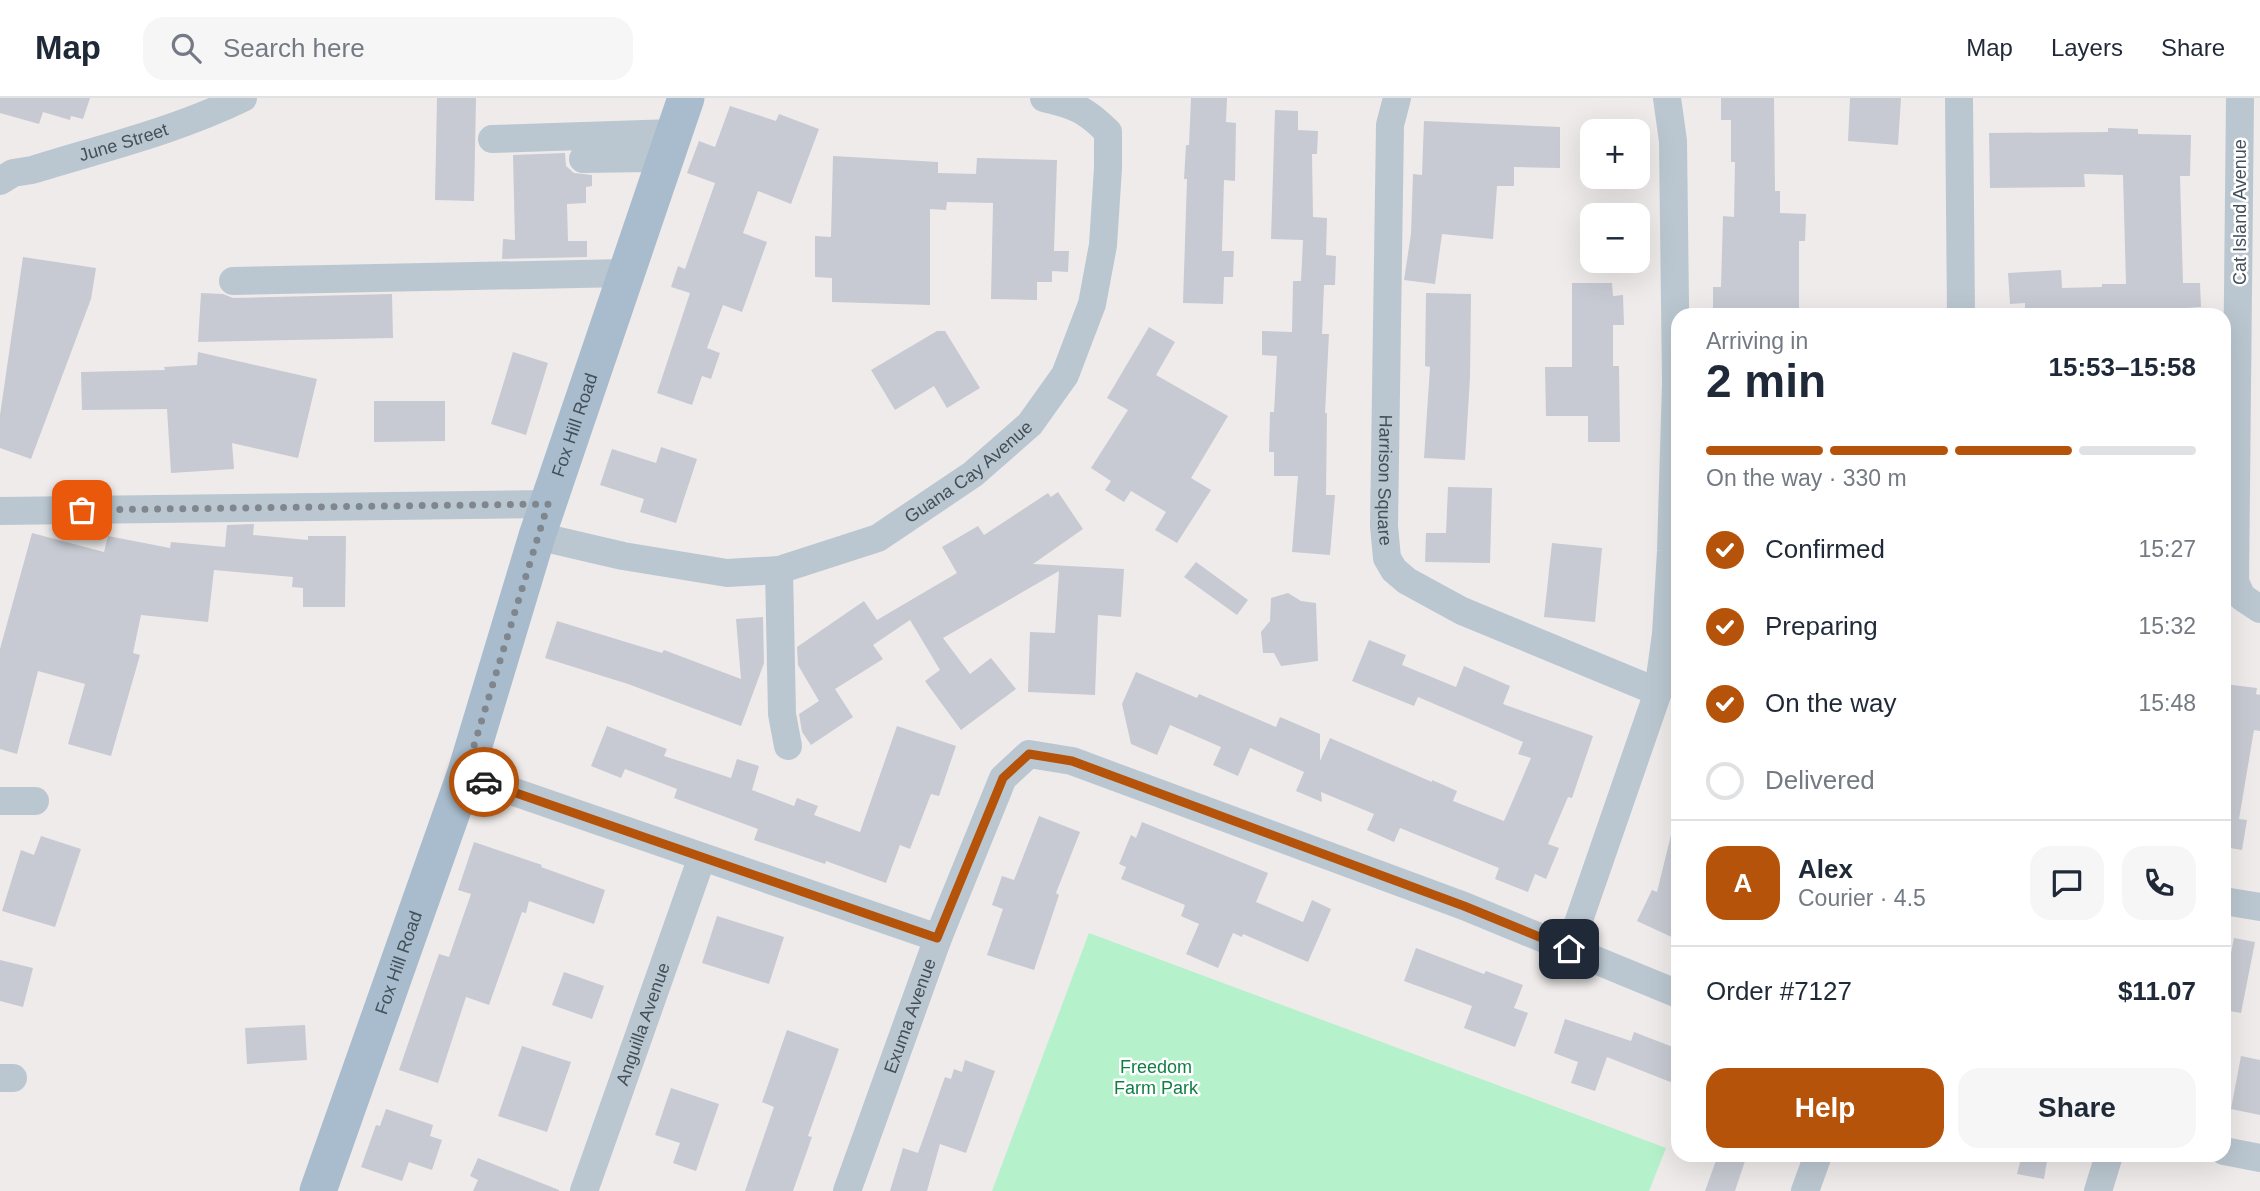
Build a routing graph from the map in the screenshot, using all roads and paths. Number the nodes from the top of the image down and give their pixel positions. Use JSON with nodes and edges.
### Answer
{"nodes":[{"id":1,"x":243,"y":98,"type":"edge"},
{"id":2,"x":686,"y":98,"type":"edge"},
{"id":3,"x":1044,"y":98,"type":"edge"},
{"id":4,"x":1397,"y":98,"type":"edge"},
{"id":5,"x":1667,"y":98,"type":"edge"},
{"id":6,"x":1959,"y":98,"type":"edge"},
{"id":7,"x":2240,"y":98,"type":"edge"},
{"id":8,"x":492,"y":139,"type":"dead end"},
{"id":9,"x":669,"y":148,"type":"junction"},
{"id":10,"x":583,"y":159,"type":"dead end"},
{"id":11,"x":0,"y":181,"type":"edge"},
{"id":12,"x":626,"y":273,"type":"junction"},
{"id":13,"x":233,"y":281,"type":"dead end"},
{"id":14,"x":1675,"y":308,"type":"edge"},
{"id":15,"x":1961,"y":308,"type":"edge"},
{"id":16,"x":2249,"y":334,"type":"edge"},
{"id":17,"x":0,"y":511,"type":"edge"},
{"id":18,"x":543,"y":520,"type":"junction"},
{"id":19,"x":1671,"y":551,"type":"edge"},
{"id":20,"x":779,"y":570,"type":"junction"},
{"id":21,"x":2260,"y":609,"type":"edge"},
{"id":22,"x":1658,"y":692,"type":"junction"},
{"id":23,"x":789,"y":747,"type":"dead end"},
{"id":24,"x":465,"y":775,"type":"junction"},
{"id":25,"x":0,"y":801,"type":"edge"},
{"id":26,"x":35,"y":801,"type":"dead end"},
{"id":27,"x":702,"y":857,"type":"junction"},
{"id":28,"x":2231,"y":902,"type":"edge"},
{"id":29,"x":2260,"y":906,"type":"edge"},
{"id":30,"x":937,"y":938,"type":"junction"},
{"id":31,"x":1569,"y":949,"type":"junction"},
{"id":32,"x":1671,"y":991,"type":"edge"},
{"id":33,"x":2231,"y":1152,"type":"edge"},
{"id":34,"x":2260,"y":1158,"type":"edge"},
{"id":35,"x":1815,"y":1162,"type":"edge"},
{"id":36,"x":2107,"y":1162,"type":"edge"},
{"id":37,"x":318,"y":1191,"type":"edge"},
{"id":38,"x":584,"y":1191,"type":"edge"},
{"id":39,"x":847,"y":1191,"type":"edge"},
{"id":40,"x":1805,"y":1191,"type":"edge"},
{"id":41,"x":2098,"y":1191,"type":"edge"}],
"edges":[{"from":1,"to":11,"type":"street","name":"June Street"},
{"from":2,"to":9,"type":"main road","name":"Fox Hill Road"},
{"from":3,"to":20,"type":"street","name":"Guana Cay Avenue"},
{"from":4,"to":22,"type":"street","name":"Harrison Square"},
{"from":5,"to":14,"type":"street"},
{"from":6,"to":15,"type":"street"},
{"from":7,"to":16,"type":"street","name":"Cat Island Avenue"},
{"from":8,"to":9,"type":"street"},
{"from":9,"to":10,"type":"street"},
{"from":9,"to":12,"type":"main road","name":"Fox Hill Road"},
{"from":12,"to":13,"type":"street"},
{"from":12,"to":18,"type":"main road","name":"Fox Hill Road"},
{"from":16,"to":21,"type":"street","name":"Cat Island Avenue"},
{"from":17,"to":18,"type":"street","name":"Guana Cay Avenue"},
{"from":18,"to":20,"type":"street","name":"Guana Cay Avenue"},
{"from":18,"to":24,"type":"main road","name":"Fox Hill Road"},
{"from":19,"to":22,"type":"street"},
{"from":20,"to":23,"type":"street"},
{"from":22,"to":31,"type":"street"},
{"from":24,"to":27,"type":"street"},
{"from":24,"to":37,"type":"main road","name":"Fox Hill Road"},
{"from":25,"to":26,"type":"street"},
{"from":27,"to":30,"type":"street"},
{"from":27,"to":38,"type":"street","name":"Anguilla Avenue"},
{"from":28,"to":29,"type":"street"},
{"from":30,"to":31,"type":"street","name":"Exuma Avenue"},
{"from":30,"to":39,"type":"street","name":"Exuma Avenue"},
{"from":31,"to":32,"type":"street","name":"Exuma Avenue"},
{"from":33,"to":34,"type":"street"},
{"from":35,"to":40,"type":"street"},
{"from":36,"to":41,"type":"street"}]}
